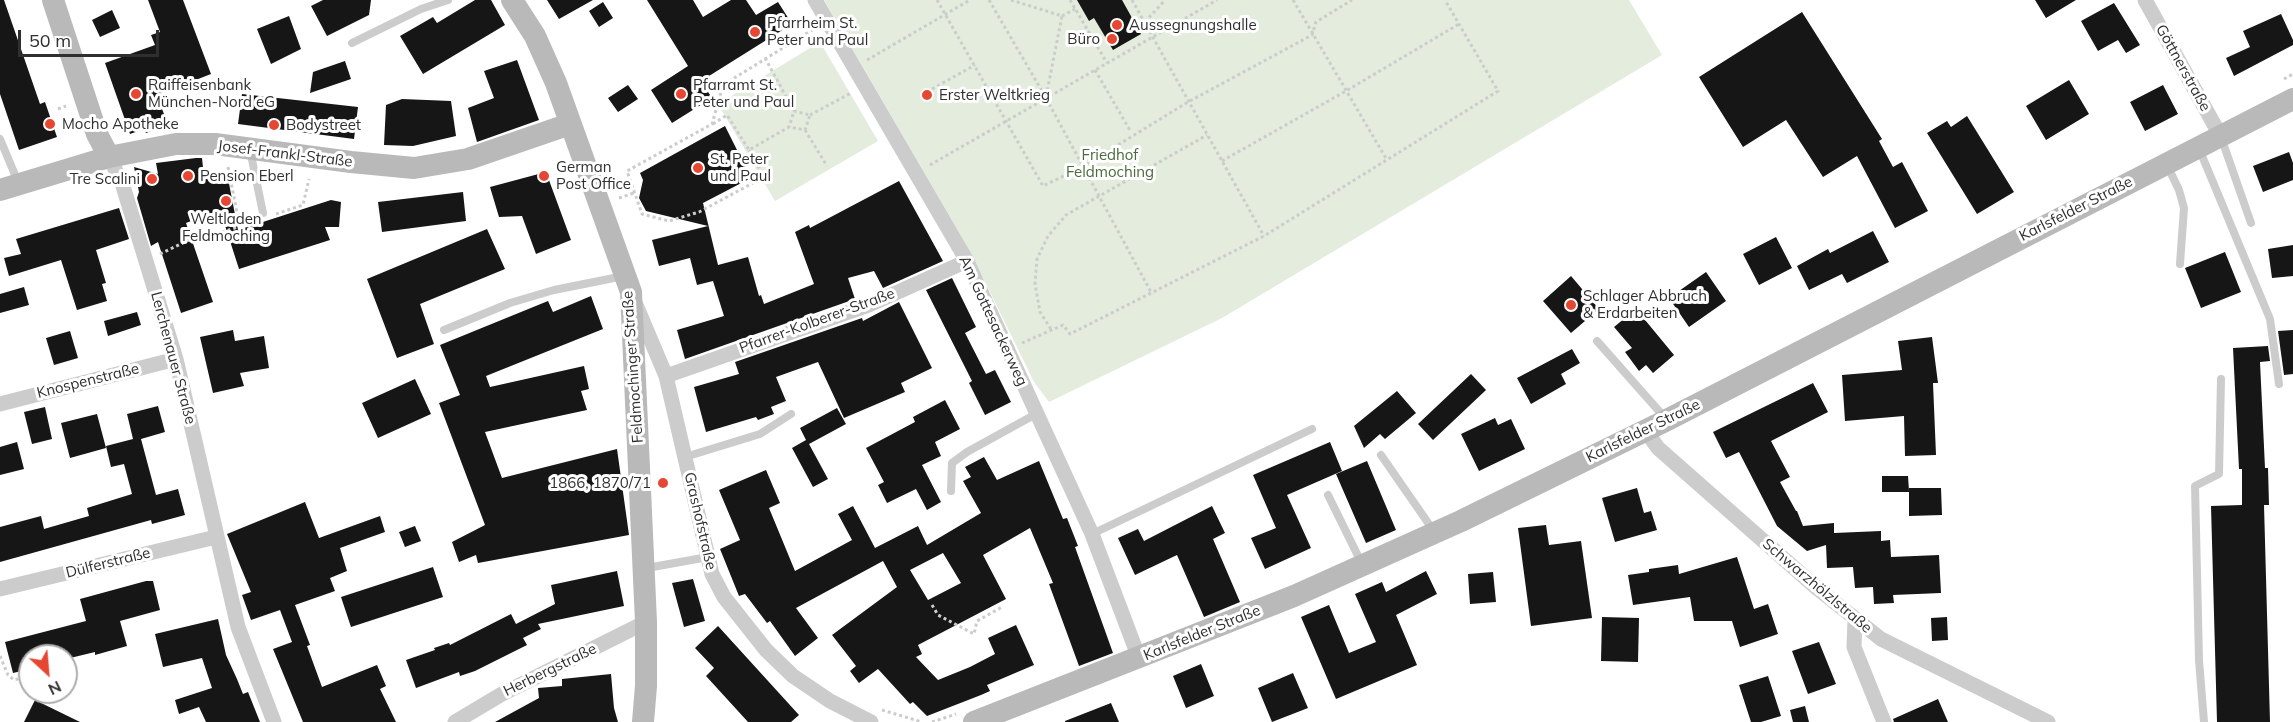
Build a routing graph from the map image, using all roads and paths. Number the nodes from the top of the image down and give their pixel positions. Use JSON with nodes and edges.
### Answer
{"nodes":[{"id":1,"x":53,"y":0,"type":"edge"},
{"id":2,"x":448,"y":0,"type":"edge"},
{"id":3,"x":512,"y":0,"type":"edge"},
{"id":4,"x":815,"y":0,"type":"edge"},
{"id":5,"x":937,"y":0,"type":"edge"},
{"id":6,"x":970,"y":0,"type":"edge"},
{"id":7,"x":989,"y":0,"type":"edge"},
{"id":8,"x":1011,"y":0,"type":"edge"},
{"id":9,"x":1070,"y":0,"type":"edge"},
{"id":10,"x":1132,"y":0,"type":"edge"},
{"id":11,"x":1165,"y":0,"type":"edge"},
{"id":12,"x":1217,"y":0,"type":"edge"},
{"id":13,"x":1293,"y":0,"type":"edge"},
{"id":14,"x":1352,"y":0,"type":"edge"},
{"id":15,"x":1445,"y":0,"type":"edge"},
{"id":16,"x":2145,"y":0,"type":"edge"},
{"id":17,"x":1075,"y":9,"type":"junction"},
{"id":18,"x":946,"y":14,"type":"junction"},
{"id":19,"x":1062,"y":16,"type":"junction"},
{"id":20,"x":827,"y":21,"type":"junction"},
{"id":21,"x":1144,"y":22,"type":"junction"},
{"id":22,"x":1459,"y":24,"type":"junction"},
{"id":23,"x":1312,"y":35,"type":"junction"},
{"id":24,"x":1151,"y":38,"type":"junction"},
{"id":25,"x":352,"y":43,"type":"dead end"},
{"id":26,"x":765,"y":58,"type":"junction"},
{"id":27,"x":1107,"y":63,"type":"junction"},
{"id":28,"x":975,"y":65,"type":"junction"},
{"id":29,"x":855,"y":67,"type":"junction"},
{"id":30,"x":1095,"y":70,"type":"junction"},
{"id":31,"x":866,"y":85,"type":"junction"},
{"id":32,"x":932,"y":89,"type":"dead end"},
{"id":33,"x":1346,"y":91,"type":"junction"},
{"id":34,"x":1046,"y":98,"type":"junction"},
{"id":35,"x":2293,"y":99,"type":"edge"},
{"id":36,"x":1188,"y":102,"type":"junction"},
{"id":37,"x":66,"y":106,"type":"dead end"},
{"id":38,"x":58,"y":109,"type":"dead end"},
{"id":39,"x":794,"y":111,"type":"junction"},
{"id":40,"x":810,"y":115,"type":"junction"},
{"id":41,"x":1006,"y":122,"type":"junction"},
{"id":42,"x":570,"y":124,"type":"junction"},
{"id":43,"x":712,"y":124,"type":"junction"},
{"id":44,"x":789,"y":127,"type":"junction"},
{"id":45,"x":805,"y":130,"type":"junction"},
{"id":46,"x":1131,"y":132,"type":"dead end"},
{"id":47,"x":1207,"y":135,"type":"junction"},
{"id":48,"x":2220,"y":135,"type":"junction"},
{"id":49,"x":0,"y":139,"type":"edge"},
{"id":50,"x":2198,"y":146,"type":"junction"},
{"id":51,"x":250,"y":149,"type":"junction"},
{"id":52,"x":749,"y":150,"type":"junction"},
{"id":53,"x":109,"y":157,"type":"junction"},
{"id":54,"x":1387,"y":160,"type":"junction"},
{"id":55,"x":227,"y":161,"type":"dead end"},
{"id":56,"x":1222,"y":161,"type":"junction"},
{"id":57,"x":2166,"y":163,"type":"junction"},
{"id":58,"x":827,"y":166,"type":"dead end"},
{"id":59,"x":1082,"y":167,"type":"junction"},
{"id":60,"x":916,"y":173,"type":"junction"},
{"id":61,"x":9,"y":188,"type":"edge"},
{"id":62,"x":634,"y":192,"type":"junction"},
{"id":63,"x":627,"y":195,"type":"dead end"},
{"id":64,"x":1098,"y":195,"type":"junction"},
{"id":65,"x":263,"y":213,"type":"dead end"},
{"id":66,"x":2251,"y":223,"type":"dead end"},
{"id":67,"x":240,"y":227,"type":"dead end"},
{"id":68,"x":224,"y":232,"type":"dead end"},
{"id":69,"x":1264,"y":236,"type":"junction"},
{"id":70,"x":146,"y":261,"type":"junction"},
{"id":71,"x":966,"y":261,"type":"junction"},
{"id":72,"x":2180,"y":264,"type":"dead end"},
{"id":73,"x":628,"y":284,"type":"junction"},
{"id":74,"x":1152,"y":294,"type":"junction"},
{"id":75,"x":1051,"y":329,"type":"junction"},
{"id":76,"x":444,"y":330,"type":"dead end"},
{"id":77,"x":1597,"y":341,"type":"dead end"},
{"id":78,"x":1006,"y":350,"type":"junction"},
{"id":79,"x":176,"y":359,"type":"junction"},
{"id":80,"x":666,"y":376,"type":"junction"},
{"id":81,"x":2221,"y":380,"type":"dead end"},
{"id":82,"x":2279,"y":384,"type":"dead end"},
{"id":83,"x":0,"y":404,"type":"edge"},
{"id":84,"x":791,"y":414,"type":"dead end"},
{"id":85,"x":1036,"y":414,"type":"junction"},
{"id":86,"x":1668,"y":420,"type":"junction"},
{"id":87,"x":1312,"y":429,"type":"dead end"},
{"id":88,"x":1645,"y":430,"type":"junction"},
{"id":89,"x":1381,"y":455,"type":"dead end"},
{"id":90,"x":685,"y":457,"type":"junction"},
{"id":91,"x":951,"y":491,"type":"dead end"},
{"id":92,"x":1328,"y":495,"type":"dead end"},
{"id":93,"x":1435,"y":532,"type":"junction"},
{"id":94,"x":1092,"y":534,"type":"junction"},
{"id":95,"x":216,"y":537,"type":"junction"},
{"id":96,"x":708,"y":557,"type":"junction"},
{"id":97,"x":1362,"y":565,"type":"junction"},
{"id":98,"x":644,"y":568,"type":"junction"},
{"id":99,"x":0,"y":589,"type":"edge"},
{"id":100,"x":932,"y":605,"type":"dead end"},
{"id":101,"x":1002,"y":607,"type":"dead end"},
{"id":102,"x":1855,"y":619,"type":"junction"},
{"id":103,"x":646,"y":622,"type":"junction"},
{"id":104,"x":0,"y":656,"type":"edge"},
{"id":105,"x":1139,"y":658,"type":"junction"},
{"id":106,"x":18,"y":679,"type":"edge"},
{"id":107,"x":875,"y":715,"type":"edge"},
{"id":108,"x":969,"y":716,"type":"edge"},
{"id":109,"x":274,"y":722,"type":"edge"},
{"id":110,"x":455,"y":722,"type":"edge"},
{"id":111,"x":643,"y":722,"type":"edge"},
{"id":112,"x":922,"y":722,"type":"edge"},
{"id":113,"x":932,"y":722,"type":"edge"},
{"id":114,"x":1884,"y":722,"type":"edge"},
{"id":115,"x":2048,"y":722,"type":"edge"},
{"id":116,"x":2204,"y":722,"type":"edge"}],
"edges":[{"from":1,"to":53,"type":"main road","name":"Lerchenauer Straße"},
{"from":2,"to":25,"type":"lane"},
{"from":3,"to":42,"type":"main road","name":"Feldmochinger Straße"},
{"from":4,"to":20,"type":"street","name":"Am Gottesackerweg"},
{"from":5,"to":18,"type":"path"},
{"from":6,"to":18,"type":"path"},
{"from":7,"to":34,"type":"path"},
{"from":8,"to":19,"type":"path"},
{"from":9,"to":17,"type":"path"},
{"from":10,"to":21,"type":"path"},
{"from":11,"to":21,"type":"path"},
{"from":12,"to":24,"type":"path"},
{"from":13,"to":23,"type":"path"},
{"from":14,"to":23,"type":"path"},
{"from":15,"to":22,"type":"path"},
{"from":16,"to":48,"type":"street","name":"Göttnerstraße"},
{"from":17,"to":19,"type":"path"},
{"from":17,"to":27,"type":"path"},
{"from":18,"to":28,"type":"path"},
{"from":18,"to":29,"type":"path"},
{"from":19,"to":34,"type":"path"},
{"from":20,"to":26,"type":"path"},
{"from":20,"to":29,"type":"street","name":"Am Gottesackerweg"},
{"from":21,"to":24,"type":"path"},
{"from":22,"to":33,"type":"path"},
{"from":22,"to":54,"type":"path"},
{"from":23,"to":33,"type":"path"},
{"from":23,"to":36,"type":"path"},
{"from":24,"to":27,"type":"path"},
{"from":24,"to":36,"type":"path"},
{"from":26,"to":39,"type":"path"},
{"from":26,"to":43,"type":"path"},
{"from":27,"to":30,"type":"path"},
{"from":28,"to":32,"type":"path"},
{"from":28,"to":41,"type":"path"},
{"from":29,"to":31,"type":"street","name":"Am Gottesackerweg"},
{"from":30,"to":34,"type":"path"},
{"from":30,"to":46,"type":"path"},
{"from":31,"to":40,"type":"path"},
{"from":31,"to":60,"type":"street","name":"Am Gottesackerweg"},
{"from":33,"to":54,"type":"path"},
{"from":33,"to":56,"type":"path"},
{"from":34,"to":41,"type":"path"},
{"from":34,"to":59,"type":"path"},
{"from":35,"to":48,"type":"main road","name":"Karlsfelder Straße"},
{"from":36,"to":47,"type":"path"},
{"from":36,"to":59,"type":"path"},
{"from":37,"to":38,"type":"path"},
{"from":39,"to":40,"type":"path"},
{"from":39,"to":44,"type":"path"},
{"from":40,"to":45,"type":"path"},
{"from":41,"to":59,"type":"path"},
{"from":41,"to":60,"type":"path"},
{"from":42,"to":51,"type":"main road","name":"Josef-Frankl-Straße"},
{"from":42,"to":73,"type":"main road","name":"Feldmochinger Straße"},
{"from":43,"to":52,"type":"path"},
{"from":43,"to":62,"type":"path"},
{"from":44,"to":45,"type":"path"},
{"from":44,"to":52,"type":"path"},
{"from":45,"to":58,"type":"path"},
{"from":47,"to":56,"type":"path"},
{"from":47,"to":64,"type":"path"},
{"from":48,"to":50,"type":"main road","name":"Karlsfelder Straße"},
{"from":48,"to":66,"type":"lane"},
{"from":49,"to":61,"type":"lane"},
{"from":50,"to":57,"type":"main road","name":"Karlsfelder Straße"},
{"from":50,"to":82,"type":"lane"},
{"from":51,"to":53,"type":"main road","name":"Josef-Frankl-Straße"},
{"from":51,"to":65,"type":"lane"},
{"from":52,"to":62,"type":"path"},
{"from":53,"to":61,"type":"main road","name":"Josef-Frankl-Straße"},
{"from":53,"to":70,"type":"street","name":"Lerchenauer Straße"},
{"from":54,"to":69,"type":"path"},
{"from":55,"to":67,"type":"path"},
{"from":56,"to":69,"type":"path"},
{"from":57,"to":72,"type":"lane"},
{"from":57,"to":86,"type":"main road","name":"Karlsfelder Straße"},
{"from":59,"to":64,"type":"path"},
{"from":60,"to":71,"type":"street","name":"Am Gottesackerweg"},
{"from":62,"to":63,"type":"path"},
{"from":64,"to":74,"type":"path"},
{"from":64,"to":75,"type":"path"},
{"from":68,"to":70,"type":"path"},
{"from":69,"to":74,"type":"path"},
{"from":70,"to":79,"type":"street","name":"Lerchenauer Straße"},
{"from":71,"to":78,"type":"street","name":"Am Gottesackerweg"},
{"from":71,"to":80,"type":"street","name":"Pfarrer-Kolberer-Straße"},
{"from":73,"to":76,"type":"lane"},
{"from":73,"to":80,"type":"street","name":"Grashofstraße"},
{"from":73,"to":98,"type":"main road","name":"Feldmochinger Straße"},
{"from":74,"to":75,"type":"path"},
{"from":75,"to":78,"type":"path"},
{"from":77,"to":86,"type":"lane"},
{"from":78,"to":85,"type":"street","name":"Am Gottesackerweg"},
{"from":79,"to":83,"type":"street","name":"Knospenstraße"},
{"from":79,"to":95,"type":"street","name":"Lerchenauer Straße"},
{"from":80,"to":90,"type":"street","name":"Grashofstraße"},
{"from":81,"to":116,"type":"lane"},
{"from":84,"to":90,"type":"lane"},
{"from":85,"to":91,"type":"lane"},
{"from":85,"to":94,"type":"street","name":"Am Gottesackerweg"},
{"from":86,"to":88,"type":"main road","name":"Karlsfelder Straße"},
{"from":87,"to":94,"type":"lane"},
{"from":88,"to":93,"type":"main road","name":"Karlsfelder Straße"},
{"from":88,"to":102,"type":"street","name":"Schwarzhölzlstraße"},
{"from":89,"to":93,"type":"lane"},
{"from":90,"to":96,"type":"street","name":"Grashofstraße"},
{"from":92,"to":97,"type":"lane"},
{"from":93,"to":97,"type":"main road","name":"Karlsfelder Straße"},
{"from":94,"to":105,"type":"street","name":"Am Gottesackerweg"},
{"from":95,"to":99,"type":"street","name":"Dülferstraße"},
{"from":95,"to":109,"type":"street","name":"Lerchenauer Straße"},
{"from":96,"to":98,"type":"lane"},
{"from":96,"to":107,"type":"street","name":"Grashofstraße"},
{"from":97,"to":105,"type":"main road","name":"Karlsfelder Straße"},
{"from":98,"to":103,"type":"main road","name":"Feldmochinger Straße"},
{"from":100,"to":101,"type":"path"},
{"from":102,"to":114,"type":"street"},
{"from":102,"to":115,"type":"street","name":"Schwarzhölzlstraße"},
{"from":103,"to":110,"type":"street","name":"Herbergstraße"},
{"from":103,"to":111,"type":"main road","name":"Feldmochinger Straße"},
{"from":104,"to":106,"type":"path"},
{"from":105,"to":108,"type":"main road","name":"Karlsfelder Straße"},
{"from":107,"to":112,"type":"path"},
{"from":108,"to":113,"type":"path"}]}
